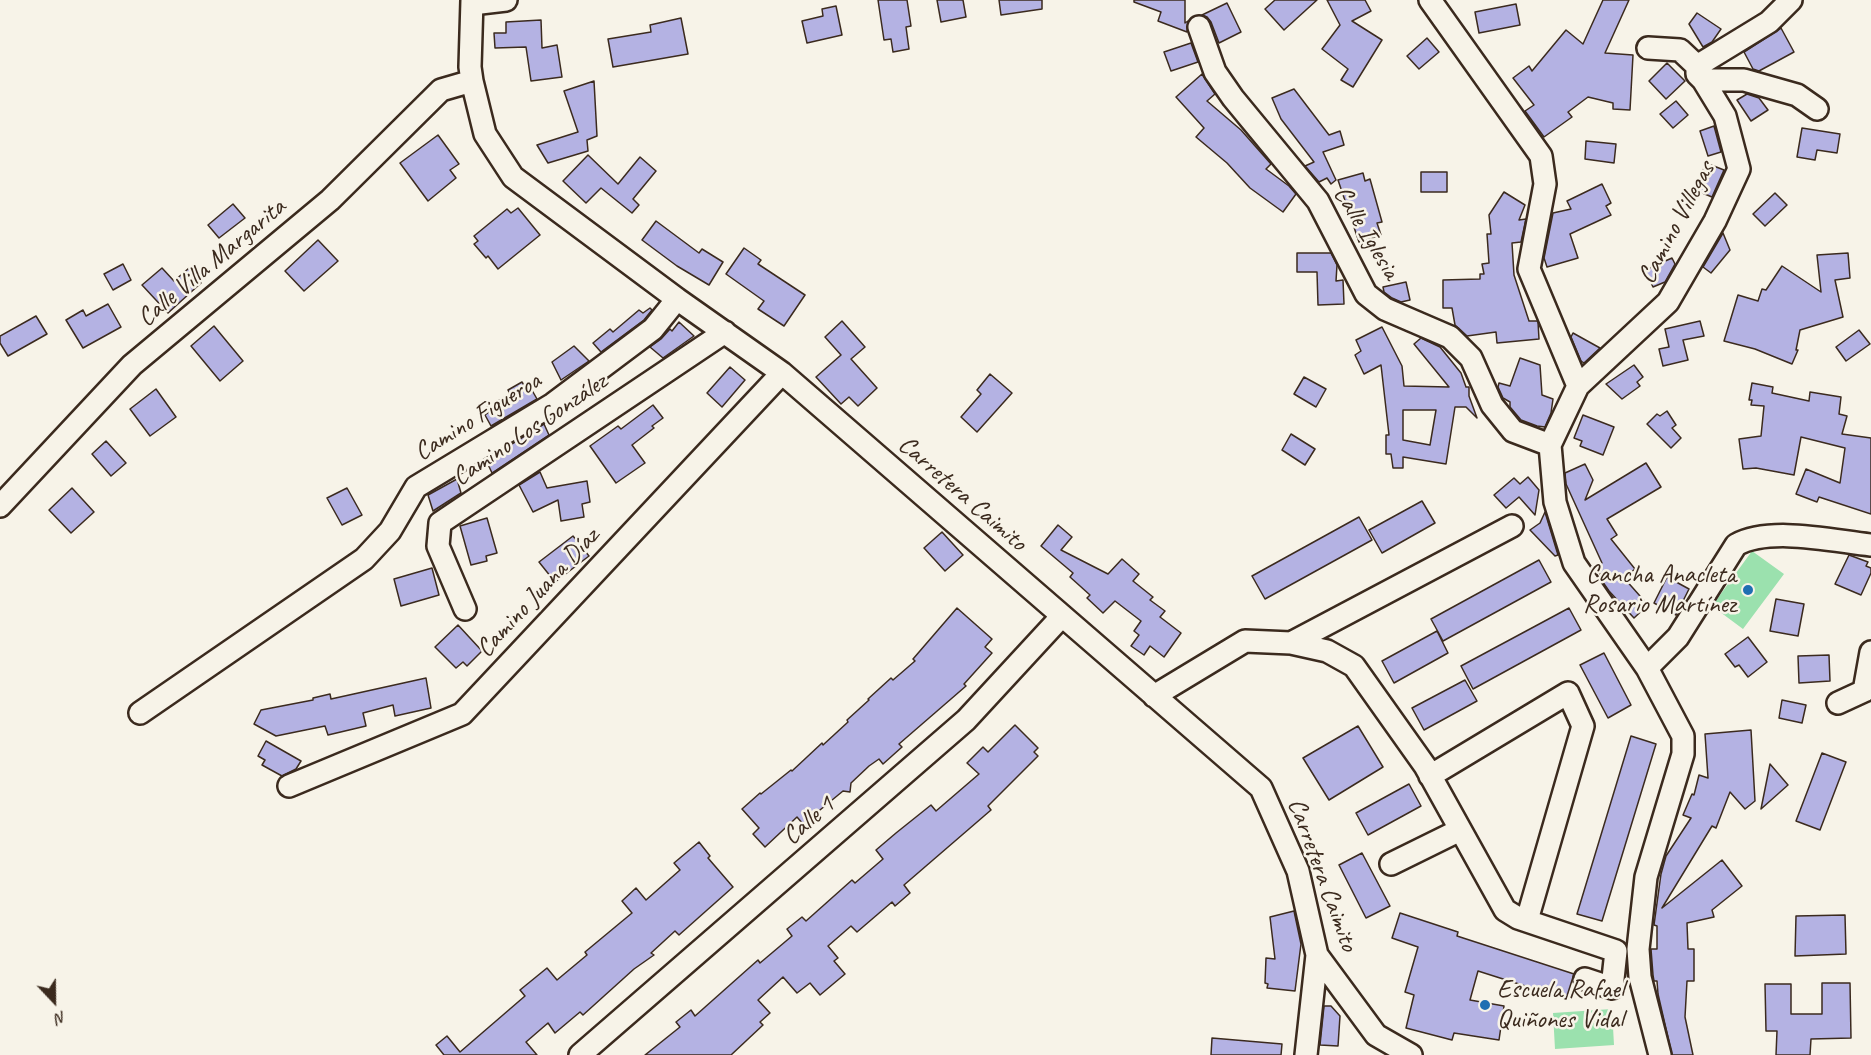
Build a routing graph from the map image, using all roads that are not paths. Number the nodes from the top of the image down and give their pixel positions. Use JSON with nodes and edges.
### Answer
{"nodes":[{"id":1,"x":506,"y":0,"type":"edge"},
{"id":2,"x":1430,"y":0,"type":"edge"},
{"id":3,"x":1791,"y":0,"type":"edge"},
{"id":4,"x":472,"y":2,"type":"edge"},
{"id":5,"x":1199,"y":27,"type":"dead end"},
{"id":6,"x":1648,"y":48,"type":"dead end"},
{"id":7,"x":1700,"y":73,"type":"junction"},
{"id":8,"x":472,"y":81,"type":"junction"},
{"id":9,"x":1817,"y":109,"type":"dead end"},
{"id":10,"x":677,"y":299,"type":"junction"},
{"id":11,"x":725,"y":332,"type":"junction"},
{"id":12,"x":782,"y":373,"type":"junction"},
{"id":13,"x":1578,"y":386,"type":"junction"},
{"id":14,"x":1550,"y":446,"type":"junction"},
{"id":15,"x":0,"y":506,"type":"edge"},
{"id":16,"x":1512,"y":526,"type":"dead end"},
{"id":17,"x":1871,"y":545,"type":"edge"},
{"id":18,"x":465,"y":609,"type":"dead end"},
{"id":19,"x":1062,"y":616,"type":"junction"},
{"id":20,"x":1291,"y":643,"type":"junction"},
{"id":21,"x":1871,"y":652,"type":"edge"},
{"id":22,"x":1647,"y":668,"type":"junction"},
{"id":23,"x":1154,"y":696,"type":"junction"},
{"id":24,"x":1838,"y":703,"type":"dead end"},
{"id":25,"x":140,"y":713,"type":"dead end"},
{"id":26,"x":1430,"y":776,"type":"junction"},
{"id":27,"x":290,"y":786,"type":"dead end"},
{"id":28,"x":1460,"y":830,"type":"junction"},
{"id":29,"x":1391,"y":864,"type":"dead end"},
{"id":30,"x":1527,"y":920,"type":"junction"},
{"id":31,"x":1317,"y":955,"type":"junction"},
{"id":32,"x":1585,"y":979,"type":"dead end"},
{"id":33,"x":580,"y":1055,"type":"edge"},
{"id":34,"x":1306,"y":1055,"type":"edge"},
{"id":35,"x":1410,"y":1055,"type":"edge"},
{"id":36,"x":1659,"y":1055,"type":"edge"}],
"edges":[{"from":1,"to":4,"type":"street"},
{"from":2,"to":13,"type":"street"},
{"from":3,"to":7,"type":"street"},
{"from":4,"to":8,"type":"street","name":"Carretera Caimito"},
{"from":5,"to":14,"type":"street","name":"Calle Iglesia"},
{"from":6,"to":7,"type":"street"},
{"from":7,"to":9,"type":"street"},
{"from":7,"to":13,"type":"street","name":"Camino Villegas"},
{"from":8,"to":10,"type":"street","name":"Carretera Caimito"},
{"from":8,"to":15,"type":"street","name":"Calle Villa Margarita"},
{"from":10,"to":11,"type":"street","name":"Carretera Caimito"},
{"from":10,"to":25,"type":"street","name":"Camino Figueroa"},
{"from":11,"to":12,"type":"street","name":"Carretera Caimito"},
{"from":11,"to":18,"type":"street","name":"Camino Los González"},
{"from":12,"to":19,"type":"street","name":"Carretera Caimito"},
{"from":12,"to":27,"type":"street","name":"Camino Juana Díaz"},
{"from":13,"to":14,"type":"street"},
{"from":14,"to":22,"type":"street"},
{"from":16,"to":20,"type":"street"},
{"from":17,"to":22,"type":"street"},
{"from":19,"to":23,"type":"street","name":"Carretera Caimito"},
{"from":19,"to":33,"type":"street","name":"Calle 1"},
{"from":20,"to":23,"type":"street"},
{"from":20,"to":26,"type":"street"},
{"from":21,"to":24,"type":"street"},
{"from":22,"to":36,"type":"street"},
{"from":23,"to":31,"type":"street","name":"Carretera Caimito"},
{"from":26,"to":28,"type":"street"},
{"from":26,"to":30,"type":"street"},
{"from":28,"to":29,"type":"street"},
{"from":28,"to":30,"type":"street"},
{"from":30,"to":32,"type":"street"},
{"from":31,"to":34,"type":"street"},
{"from":31,"to":35,"type":"street","name":"Carretera Caimito"}]}
